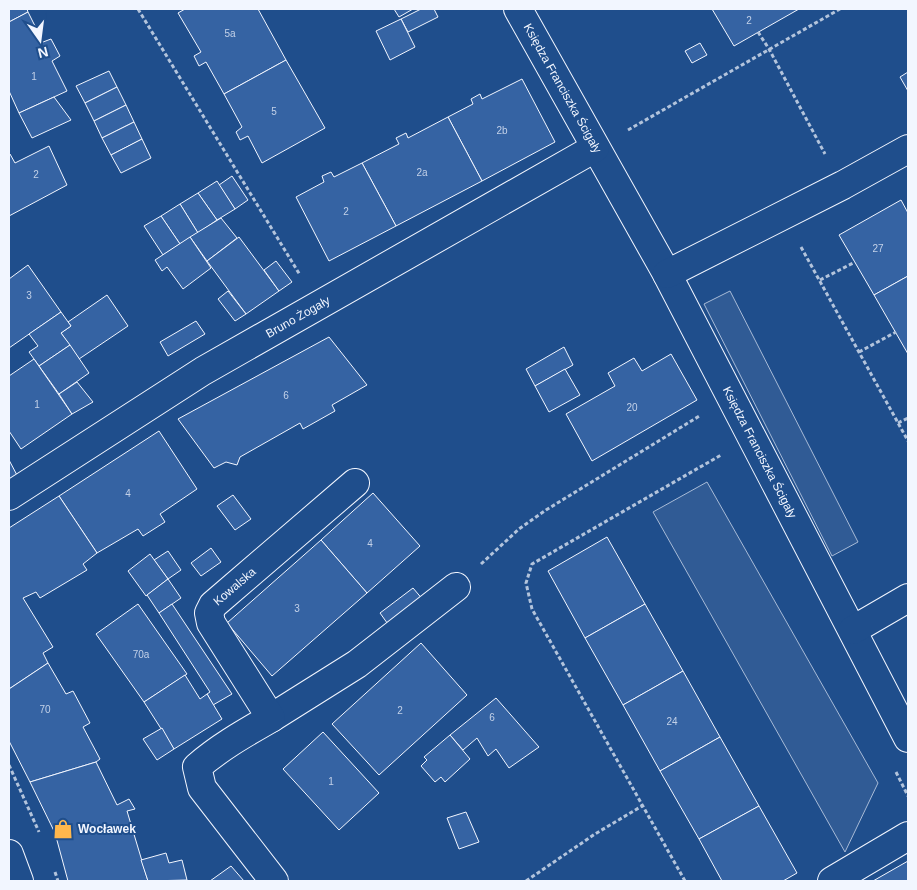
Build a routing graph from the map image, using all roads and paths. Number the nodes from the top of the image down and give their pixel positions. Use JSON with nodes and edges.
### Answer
{"nodes":[{"id":1,"x":138,"y":9,"type":"edge"},
{"id":2,"x":840,"y":9,"type":"edge"},
{"id":3,"x":527,"y":12,"type":"edge"},
{"id":4,"x":758,"y":32,"type":"dead end"},
{"id":5,"x":769,"y":49,"type":"junction"},
{"id":6,"x":626,"y":131,"type":"dead end"},
{"id":7,"x":595,"y":148,"type":"junction"},
{"id":8,"x":908,"y":149,"type":"edge"},
{"id":9,"x":843,"y":185,"type":"junction"},
{"id":10,"x":798,"y":243,"type":"dead end"},
{"id":11,"x":855,"y":262,"type":"dead end"},
{"id":12,"x":666,"y":274,"type":"junction"},
{"id":13,"x":820,"y":280,"type":"junction"},
{"id":14,"x":319,"y":305,"type":"junction"},
{"id":15,"x":896,"y":332,"type":"dead end"},
{"id":16,"x":859,"y":352,"type":"junction"},
{"id":17,"x":708,"y":411,"type":"dead end"},
{"id":18,"x":908,"y":418,"type":"edge"},
{"id":19,"x":898,"y":423,"type":"junction"},
{"id":20,"x":908,"y":441,"type":"edge"},
{"id":21,"x":729,"y":450,"type":"dead end"},
{"id":22,"x":355,"y":483,"type":"dead end"},
{"id":23,"x":9,"y":496,"type":"edge"},
{"id":24,"x":456,"y":587,"type":"joint"},
{"id":25,"x":908,"y":598,"type":"edge"},
{"id":26,"x":852,"y":630,"type":"junction"},
{"id":27,"x":271,"y":718,"type":"junction"},
{"id":28,"x":908,"y":738,"type":"edge"},
{"id":29,"x":9,"y":765,"type":"edge"},
{"id":30,"x":642,"y":806,"type":"junction"},
{"id":31,"x":40,"y":835,"type":"dead end"},
{"id":32,"x":908,"y":836,"type":"edge"},
{"id":33,"x":9,"y":854,"type":"edge"},
{"id":34,"x":54,"y":868,"type":"dead end"},
{"id":35,"x":19,"y":881,"type":"edge"},
{"id":36,"x":58,"y":881,"type":"edge"},
{"id":37,"x":274,"y":881,"type":"edge"},
{"id":38,"x":526,"y":881,"type":"edge"},
{"id":39,"x":685,"y":881,"type":"edge"},
{"id":40,"x":832,"y":881,"type":"edge"}],
"edges":[{"from":1,"to":14,"type":"path"},
{"from":2,"to":5,"type":"path"},
{"from":3,"to":7,"type":"street","name":"Księdza Franciszka Ścigały"},
{"from":4,"to":5,"type":"path"},
{"from":5,"to":6,"type":"path"},
{"from":5,"to":9,"type":"path"},
{"from":7,"to":12,"type":"street","name":"Księdza Franciszka Ścigały"},
{"from":7,"to":14,"type":"street","name":"Bruno Żogały"},
{"from":8,"to":9,"type":"street"},
{"from":9,"to":12,"type":"street"},
{"from":10,"to":13,"type":"path"},
{"from":11,"to":13,"type":"path"},
{"from":12,"to":26,"type":"street","name":"Księdza Franciszka Ścigały"},
{"from":13,"to":16,"type":"path"},
{"from":14,"to":23,"type":"street","name":"Bruno Żogały"},
{"from":15,"to":16,"type":"path"},
{"from":16,"to":19,"type":"path"},
{"from":17,"to":24,"type":"path"},
{"from":18,"to":19,"type":"path"},
{"from":19,"to":20,"type":"path"},
{"from":21,"to":30,"type":"path"},
{"from":22,"to":27,"type":"street","name":"Kowalska"},
{"from":24,"to":27,"type":"street"},
{"from":25,"to":26,"type":"street"},
{"from":26,"to":28,"type":"street","name":"Księdza Franciszka Ścigały"},
{"from":27,"to":37,"type":"street"},
{"from":29,"to":31,"type":"path"},
{"from":30,"to":38,"type":"path"},
{"from":30,"to":39,"type":"path"},
{"from":32,"to":40,"type":"street"},
{"from":33,"to":35,"type":"street"},
{"from":34,"to":36,"type":"path"}]}
